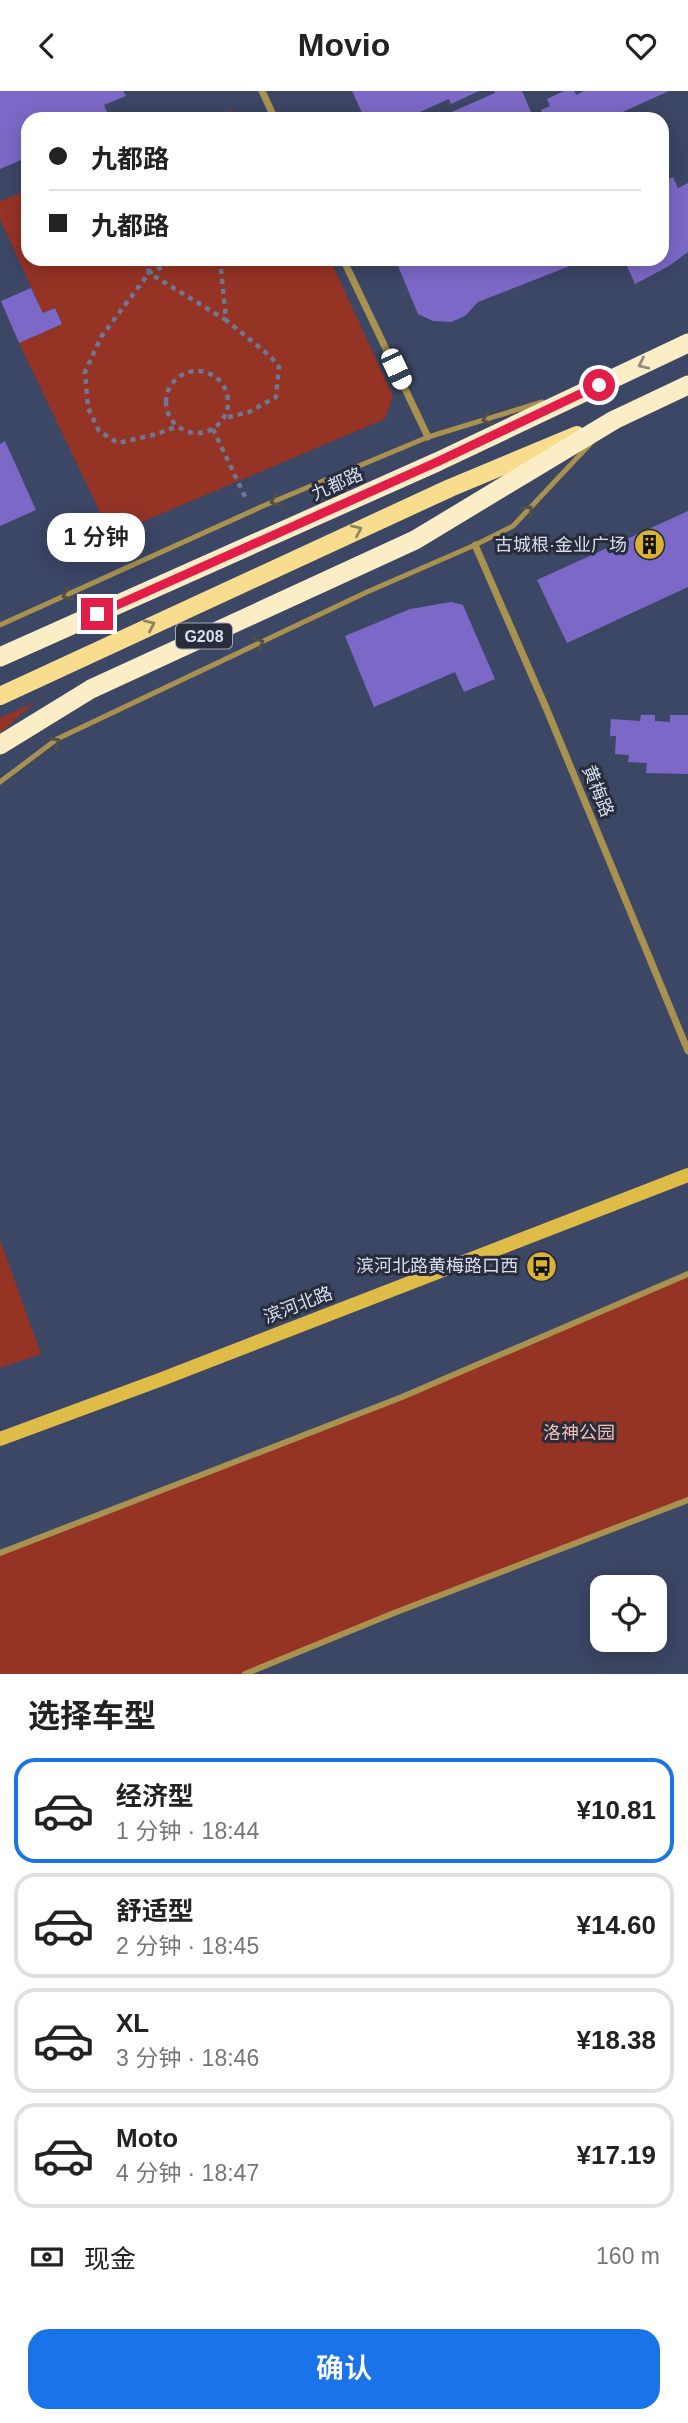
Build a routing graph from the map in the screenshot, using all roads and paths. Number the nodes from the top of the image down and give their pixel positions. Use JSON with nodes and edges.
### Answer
{"nodes":[{"id":1,"x":262,"y":91,"type":"edge"},
{"id":2,"x":272,"y":112,"type":"edge"},
{"id":3,"x":147,"y":266,"type":"edge"},
{"id":4,"x":164,"y":266,"type":"edge"},
{"id":5,"x":221,"y":266,"type":"edge"},
{"id":6,"x":346,"y":266,"type":"edge"},
{"id":7,"x":149,"y":273,"type":"junction"},
{"id":8,"x":226,"y":320,"type":"junction"},
{"id":9,"x":688,"y":344,"type":"edge"},
{"id":10,"x":599,"y":385,"type":"junction"},
{"id":11,"x":688,"y":385,"type":"edge"},
{"id":12,"x":225,"y":418,"type":"junction"},
{"id":13,"x":614,"y":420,"type":"junction"},
{"id":14,"x":177,"y":426,"type":"junction"},
{"id":15,"x":213,"y":429,"type":"junction"},
{"id":16,"x":428,"y":437,"type":"junction"},
{"id":17,"x":252,"y":511,"type":"junction"},
{"id":18,"x":475,"y":545,"type":"junction"},
{"id":19,"x":0,"y":625,"type":"edge"},
{"id":20,"x":0,"y":657,"type":"edge"},
{"id":21,"x":0,"y":695,"type":"edge"},
{"id":22,"x":0,"y":745,"type":"edge"},
{"id":23,"x":0,"y":782,"type":"edge"},
{"id":24,"x":688,"y":1051,"type":"edge"},
{"id":25,"x":688,"y":1175,"type":"edge"},
{"id":26,"x":688,"y":1274,"type":"edge"},
{"id":27,"x":0,"y":1439,"type":"edge"},
{"id":28,"x":688,"y":1500,"type":"edge"},
{"id":29,"x":0,"y":1553,"type":"edge"},
{"id":30,"x":244,"y":1674,"type":"edge"}],
"edges":[{"from":1,"to":2,"type":"street"},
{"from":3,"to":7,"type":"path"},
{"from":4,"to":7,"type":"path"},
{"from":5,"to":8,"type":"path"},
{"from":6,"to":16,"type":"street"},
{"from":7,"to":8,"type":"path"},
{"from":7,"to":14,"type":"path"},
{"from":8,"to":12,"type":"path"},
{"from":9,"to":10,"type":"highway","name":"九都路","one_way":true},
{"from":10,"to":16,"type":"lane","one_way":true},
{"from":10,"to":20,"type":"highway","name":"九都路"},
{"from":11,"to":13,"type":"highway"},
{"from":12,"to":14,"type":"path"},
{"from":12,"to":15,"type":"path"},
{"from":18,"to":13,"type":"lane","one_way":true},
{"from":21,"to":13,"type":"main road","one_way":true},
{"from":13,"to":22,"type":"highway","number":"G208"},
{"from":14,"to":15,"type":"path"},
{"from":15,"to":17,"type":"path"},
{"from":16,"to":17,"type":"lane","one_way":true},
{"from":17,"to":19,"type":"lane","one_way":true},
{"from":23,"to":18,"type":"lane","one_way":true},
{"from":18,"to":24,"type":"street","name":"黄梅路"},
{"from":25,"to":27,"type":"main road","name":"滨河北路"},
{"from":26,"to":29,"type":"street"},
{"from":28,"to":30,"type":"street"}]}
